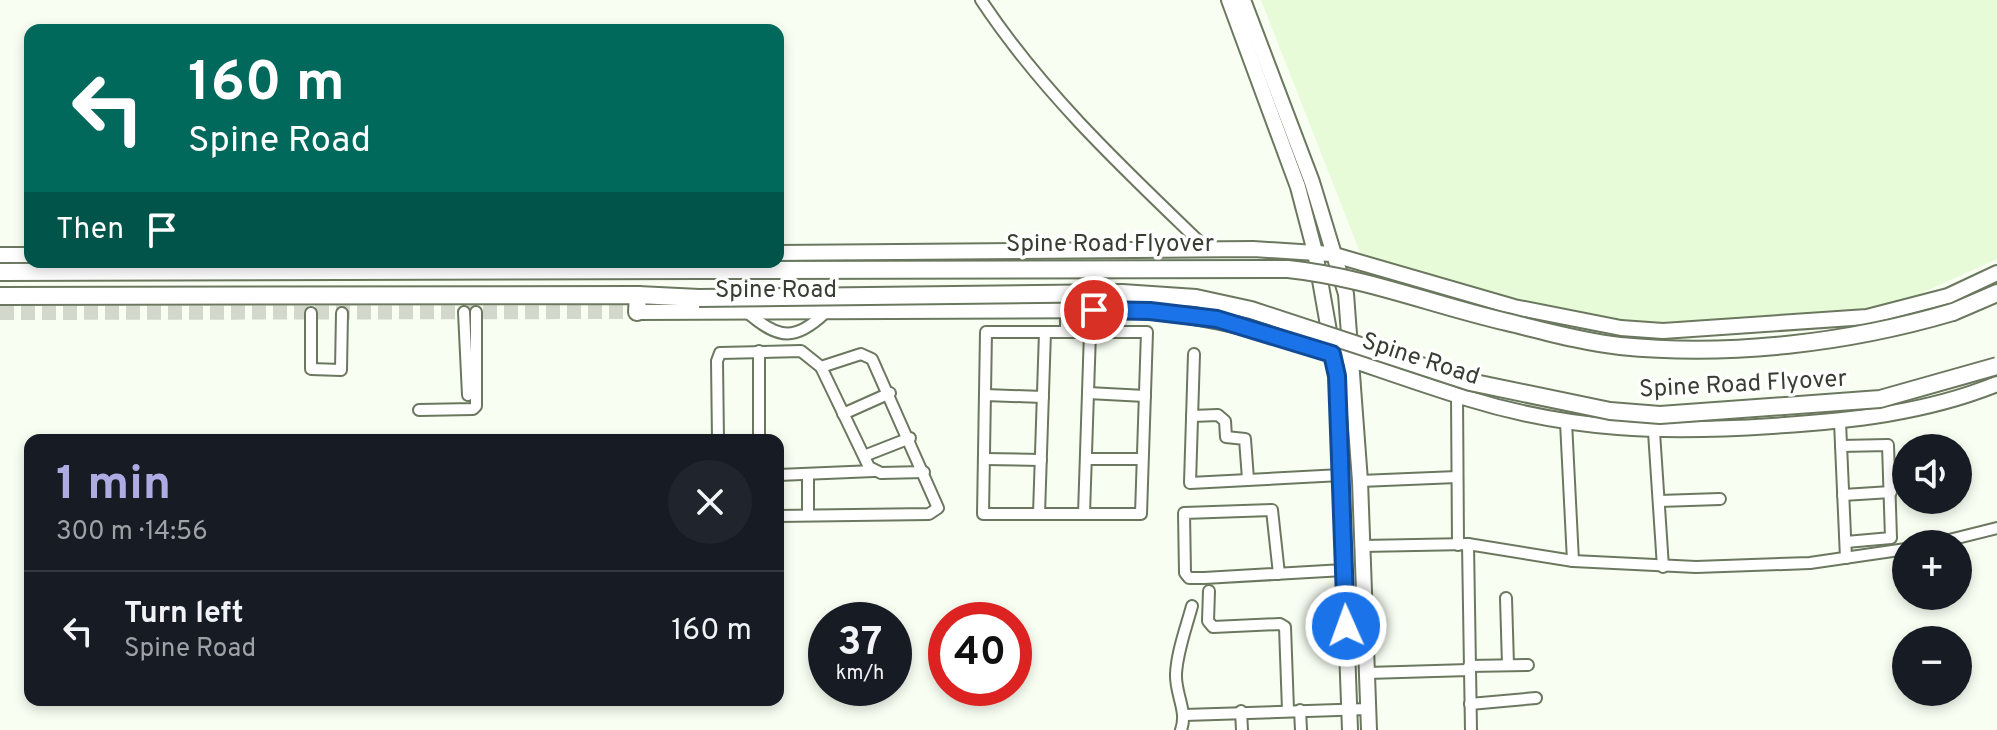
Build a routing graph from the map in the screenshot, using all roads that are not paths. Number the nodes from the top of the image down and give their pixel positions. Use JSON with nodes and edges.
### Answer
{"nodes":[{"id":1,"x":981,"y":0,"type":"edge"},
{"id":2,"x":1229,"y":0,"type":"edge"},
{"id":3,"x":1243,"y":0,"type":"edge"},
{"id":4,"x":1208,"y":250,"type":"junction"},
{"id":5,"x":1315,"y":252,"type":"junction"},
{"id":6,"x":784,"y":253,"type":"edge"},
{"id":7,"x":1333,"y":254,"type":"junction"},
{"id":8,"x":0,"y":255,"type":"edge"},
{"id":9,"x":24,"y":255,"type":"edge"},
{"id":10,"x":510,"y":268,"type":"edge"},
{"id":11,"x":658,"y":268,"type":"edge"},
{"id":12,"x":0,"y":272,"type":"edge"},
{"id":13,"x":1997,"y":273,"type":"edge"},
{"id":14,"x":1997,"y":293,"type":"edge"},
{"id":15,"x":0,"y":296,"type":"edge"},
{"id":16,"x":637,"y":304,"type":"junction"},
{"id":17,"x":1066,"y":310,"type":"junction"},
{"id":18,"x":826,"y":312,"type":"junction"},
{"id":19,"x":311,"y":313,"type":"dead end"},
{"id":20,"x":342,"y":313,"type":"dead end"},
{"id":21,"x":748,"y":313,"type":"junction"},
{"id":22,"x":1045,"y":332,"type":"junction"},
{"id":23,"x":1066,"y":332,"type":"junction"},
{"id":24,"x":1090,"y":332,"type":"junction"},
{"id":25,"x":788,"y":333,"type":"junction"},
{"id":26,"x":759,"y":351,"type":"junction"},
{"id":27,"x":788,"y":351,"type":"junction"},
{"id":28,"x":1194,"y":354,"type":"dead end"},
{"id":29,"x":1332,"y":354,"type":"junction"},
{"id":30,"x":1351,"y":361,"type":"junction"},
{"id":31,"x":1997,"y":366,"type":"edge"},
{"id":32,"x":821,"y":367,"type":"junction"},
{"id":33,"x":1997,"y":384,"type":"edge"},
{"id":34,"x":890,"y":393,"type":"junction"},
{"id":35,"x":1088,"y":393,"type":"junction"},
{"id":36,"x":468,"y":395,"type":"dead end"},
{"id":37,"x":985,"y":395,"type":"junction"},
{"id":38,"x":1457,"y":395,"type":"junction"},
{"id":39,"x":1145,"y":396,"type":"junction"},
{"id":40,"x":1043,"y":397,"type":"junction"},
{"id":41,"x":419,"y":410,"type":"dead end"},
{"id":42,"x":843,"y":414,"type":"junction"},
{"id":43,"x":1192,"y":416,"type":"junction"},
{"id":44,"x":1566,"y":422,"type":"junction"},
{"id":45,"x":1840,"y":422,"type":"junction"},
{"id":46,"x":1654,"y":432,"type":"junction"},
{"id":47,"x":718,"y":434,"type":"edge"},
{"id":48,"x":759,"y":434,"type":"edge"},
{"id":49,"x":910,"y":438,"type":"junction"},
{"id":50,"x":1841,"y":446,"type":"junction"},
{"id":51,"x":864,"y":456,"type":"junction"},
{"id":52,"x":984,"y":459,"type":"junction"},
{"id":53,"x":1086,"y":459,"type":"junction"},
{"id":54,"x":1142,"y":459,"type":"junction"},
{"id":55,"x":1041,"y":460,"type":"junction"},
{"id":56,"x":874,"y":471,"type":"junction"},
{"id":57,"x":924,"y":472,"type":"junction"},
{"id":58,"x":808,"y":474,"type":"junction"},
{"id":59,"x":784,"y":475,"type":"edge"},
{"id":60,"x":1341,"y":475,"type":"junction"},
{"id":61,"x":1457,"y":477,"type":"junction"},
{"id":62,"x":1248,"y":479,"type":"junction"},
{"id":63,"x":1360,"y":481,"type":"junction"},
{"id":64,"x":1891,"y":492,"type":"junction"},
{"id":65,"x":1843,"y":495,"type":"junction"},
{"id":66,"x":1720,"y":499,"type":"dead end"},
{"id":67,"x":1659,"y":501,"type":"junction"},
{"id":68,"x":1039,"y":514,"type":"junction"},
{"id":69,"x":1084,"y":514,"type":"junction"},
{"id":70,"x":808,"y":515,"type":"junction"},
{"id":71,"x":784,"y":516,"type":"edge"},
{"id":72,"x":1997,"y":528,"type":"edge"},
{"id":73,"x":1972,"y":534,"type":"edge"},
{"id":74,"x":1846,"y":542,"type":"junction"},
{"id":75,"x":1463,"y":544,"type":"junction"},
{"id":76,"x":1362,"y":546,"type":"junction"},
{"id":77,"x":1892,"y":551,"type":"edge"},
{"id":78,"x":1846,"y":558,"type":"junction"},
{"id":79,"x":1573,"y":561,"type":"junction"},
{"id":80,"x":1663,"y":567,"type":"junction"},
{"id":81,"x":1344,"y":570,"type":"junction"},
{"id":82,"x":1279,"y":574,"type":"junction"},
{"id":83,"x":1209,"y":591,"type":"dead end"},
{"id":84,"x":1506,"y":598,"type":"dead end"},
{"id":85,"x":1192,"y":606,"type":"dead end"},
{"id":86,"x":1508,"y":665,"type":"junction"},
{"id":87,"x":1528,"y":665,"type":"dead end"},
{"id":88,"x":1469,"y":668,"type":"junction"},
{"id":89,"x":1367,"y":673,"type":"junction"},
{"id":90,"x":1536,"y":698,"type":"dead end"},
{"id":91,"x":1470,"y":704,"type":"junction"},
{"id":92,"x":1349,"y":709,"type":"junction"},
{"id":93,"x":1368,"y":709,"type":"junction"},
{"id":94,"x":1288,"y":710,"type":"junction"},
{"id":95,"x":1300,"y":710,"type":"junction"},
{"id":96,"x":1241,"y":711,"type":"junction"},
{"id":97,"x":1186,"y":715,"type":"junction"},
{"id":98,"x":1181,"y":730,"type":"edge"},
{"id":99,"x":1189,"y":730,"type":"edge"},
{"id":100,"x":1242,"y":730,"type":"edge"},
{"id":101,"x":1301,"y":730,"type":"edge"},
{"id":102,"x":1350,"y":730,"type":"edge"},
{"id":103,"x":1369,"y":730,"type":"edge"},
{"id":104,"x":1471,"y":730,"type":"edge"}],
"edges":[{"from":1,"to":4,"type":"street"},
{"from":2,"to":5,"type":"street"},
{"from":3,"to":7,"type":"street"},
{"from":4,"to":5,"type":"street","name":"Spine Road"},
{"from":4,"to":6,"type":"street","name":"Spine Road"},
{"from":5,"to":7,"type":"street","name":"Spine Road"},
{"from":5,"to":29,"type":"street"},
{"from":7,"to":13,"type":"street","name":"Spine Road"},
{"from":7,"to":30,"type":"street"},
{"from":8,"to":9,"type":"street"},
{"from":10,"to":12,"type":"main road"},
{"from":11,"to":14,"type":"main road","name":"Spine Road Flyover","bridge":true},
{"from":15,"to":16,"type":"main road","name":"Spine Road"},
{"from":16,"to":21,"type":"street","name":"Spine Road"},
{"from":16,"to":31,"type":"main road","name":"Spine Road Flyover","bridge":true},
{"from":17,"to":18,"type":"street","name":"Spine Road"},
{"from":17,"to":23,"type":"street"},
{"from":17,"to":29,"type":"street","name":"Spine Road"},
{"from":18,"to":21,"type":"street","name":"Spine Road"},
{"from":18,"to":25,"type":"street"},
{"from":19,"to":20,"type":"street"},
{"from":21,"to":25,"type":"street"},
{"from":22,"to":23,"type":"street"},
{"from":22,"to":37,"type":"street"},
{"from":22,"to":40,"type":"street"},
{"from":23,"to":24,"type":"street"},
{"from":24,"to":35,"type":"street"},
{"from":24,"to":39,"type":"street"},
{"from":25,"to":27,"type":"street"},
{"from":26,"to":27,"type":"street"},
{"from":26,"to":47,"type":"street"},
{"from":26,"to":48,"type":"street"},
{"from":27,"to":32,"type":"street"},
{"from":28,"to":43,"type":"street"},
{"from":29,"to":30,"type":"street","name":"Spine Road"},
{"from":29,"to":60,"type":"street"},
{"from":30,"to":38,"type":"street","name":"Spine Road"},
{"from":30,"to":63,"type":"street"},
{"from":32,"to":34,"type":"street"},
{"from":32,"to":42,"type":"street"},
{"from":33,"to":45,"type":"street","name":"Spine Road"},
{"from":34,"to":42,"type":"street"},
{"from":34,"to":49,"type":"street"},
{"from":35,"to":39,"type":"street"},
{"from":35,"to":53,"type":"street"},
{"from":36,"to":41,"type":"street"},
{"from":37,"to":40,"type":"street"},
{"from":37,"to":52,"type":"street"},
{"from":38,"to":44,"type":"street","name":"Spine Road"},
{"from":38,"to":61,"type":"street"},
{"from":39,"to":54,"type":"street"},
{"from":40,"to":55,"type":"street"},
{"from":42,"to":51,"type":"street"},
{"from":43,"to":62,"type":"street"},
{"from":43,"to":62,"type":"street"},
{"from":44,"to":46,"type":"street","name":"Spine Road"},
{"from":44,"to":79,"type":"street"},
{"from":45,"to":46,"type":"street","name":"Spine Road"},
{"from":45,"to":50,"type":"street"},
{"from":46,"to":67,"type":"street"},
{"from":49,"to":51,"type":"street"},
{"from":49,"to":57,"type":"street"},
{"from":50,"to":64,"type":"street"},
{"from":50,"to":65,"type":"street"},
{"from":51,"to":56,"type":"street"},
{"from":52,"to":55,"type":"street"},
{"from":52,"to":68,"type":"street"},
{"from":53,"to":54,"type":"street"},
{"from":53,"to":69,"type":"street"},
{"from":54,"to":69,"type":"street"},
{"from":55,"to":68,"type":"street"},
{"from":56,"to":57,"type":"street"},
{"from":56,"to":58,"type":"street"},
{"from":57,"to":70,"type":"street"},
{"from":58,"to":59,"type":"street"},
{"from":58,"to":70,"type":"street"},
{"from":60,"to":62,"type":"street"},
{"from":60,"to":81,"type":"street"},
{"from":61,"to":63,"type":"street"},
{"from":61,"to":75,"type":"street"},
{"from":63,"to":76,"type":"street"},
{"from":64,"to":65,"type":"street"},
{"from":64,"to":74,"type":"street"},
{"from":65,"to":74,"type":"street"},
{"from":66,"to":67,"type":"street"},
{"from":67,"to":80,"type":"street"},
{"from":68,"to":69,"type":"street"},
{"from":70,"to":71,"type":"street"},
{"from":72,"to":73,"type":"street"},
{"from":74,"to":78,"type":"street"},
{"from":75,"to":76,"type":"street"},
{"from":75,"to":79,"type":"street"},
{"from":75,"to":88,"type":"street"},
{"from":76,"to":89,"type":"street"},
{"from":77,"to":78,"type":"street"},
{"from":78,"to":80,"type":"street"},
{"from":79,"to":80,"type":"street"},
{"from":81,"to":82,"type":"street"},
{"from":81,"to":92,"type":"street"},
{"from":82,"to":82,"type":"street"},
{"from":83,"to":94,"type":"street"},
{"from":84,"to":86,"type":"street"},
{"from":85,"to":97,"type":"street"},
{"from":86,"to":87,"type":"street"},
{"from":86,"to":88,"type":"street"},
{"from":88,"to":89,"type":"street"},
{"from":88,"to":91,"type":"street"},
{"from":89,"to":93,"type":"street"},
{"from":90,"to":91,"type":"street"},
{"from":91,"to":104,"type":"street"},
{"from":92,"to":93,"type":"street"},
{"from":92,"to":95,"type":"street"},
{"from":92,"to":102,"type":"street"},
{"from":93,"to":103,"type":"street"},
{"from":94,"to":95,"type":"street"},
{"from":94,"to":96,"type":"street"},
{"from":95,"to":101,"type":"street"},
{"from":96,"to":97,"type":"street"},
{"from":96,"to":100,"type":"street"},
{"from":97,"to":98,"type":"street"},
{"from":97,"to":99,"type":"street"}]}
